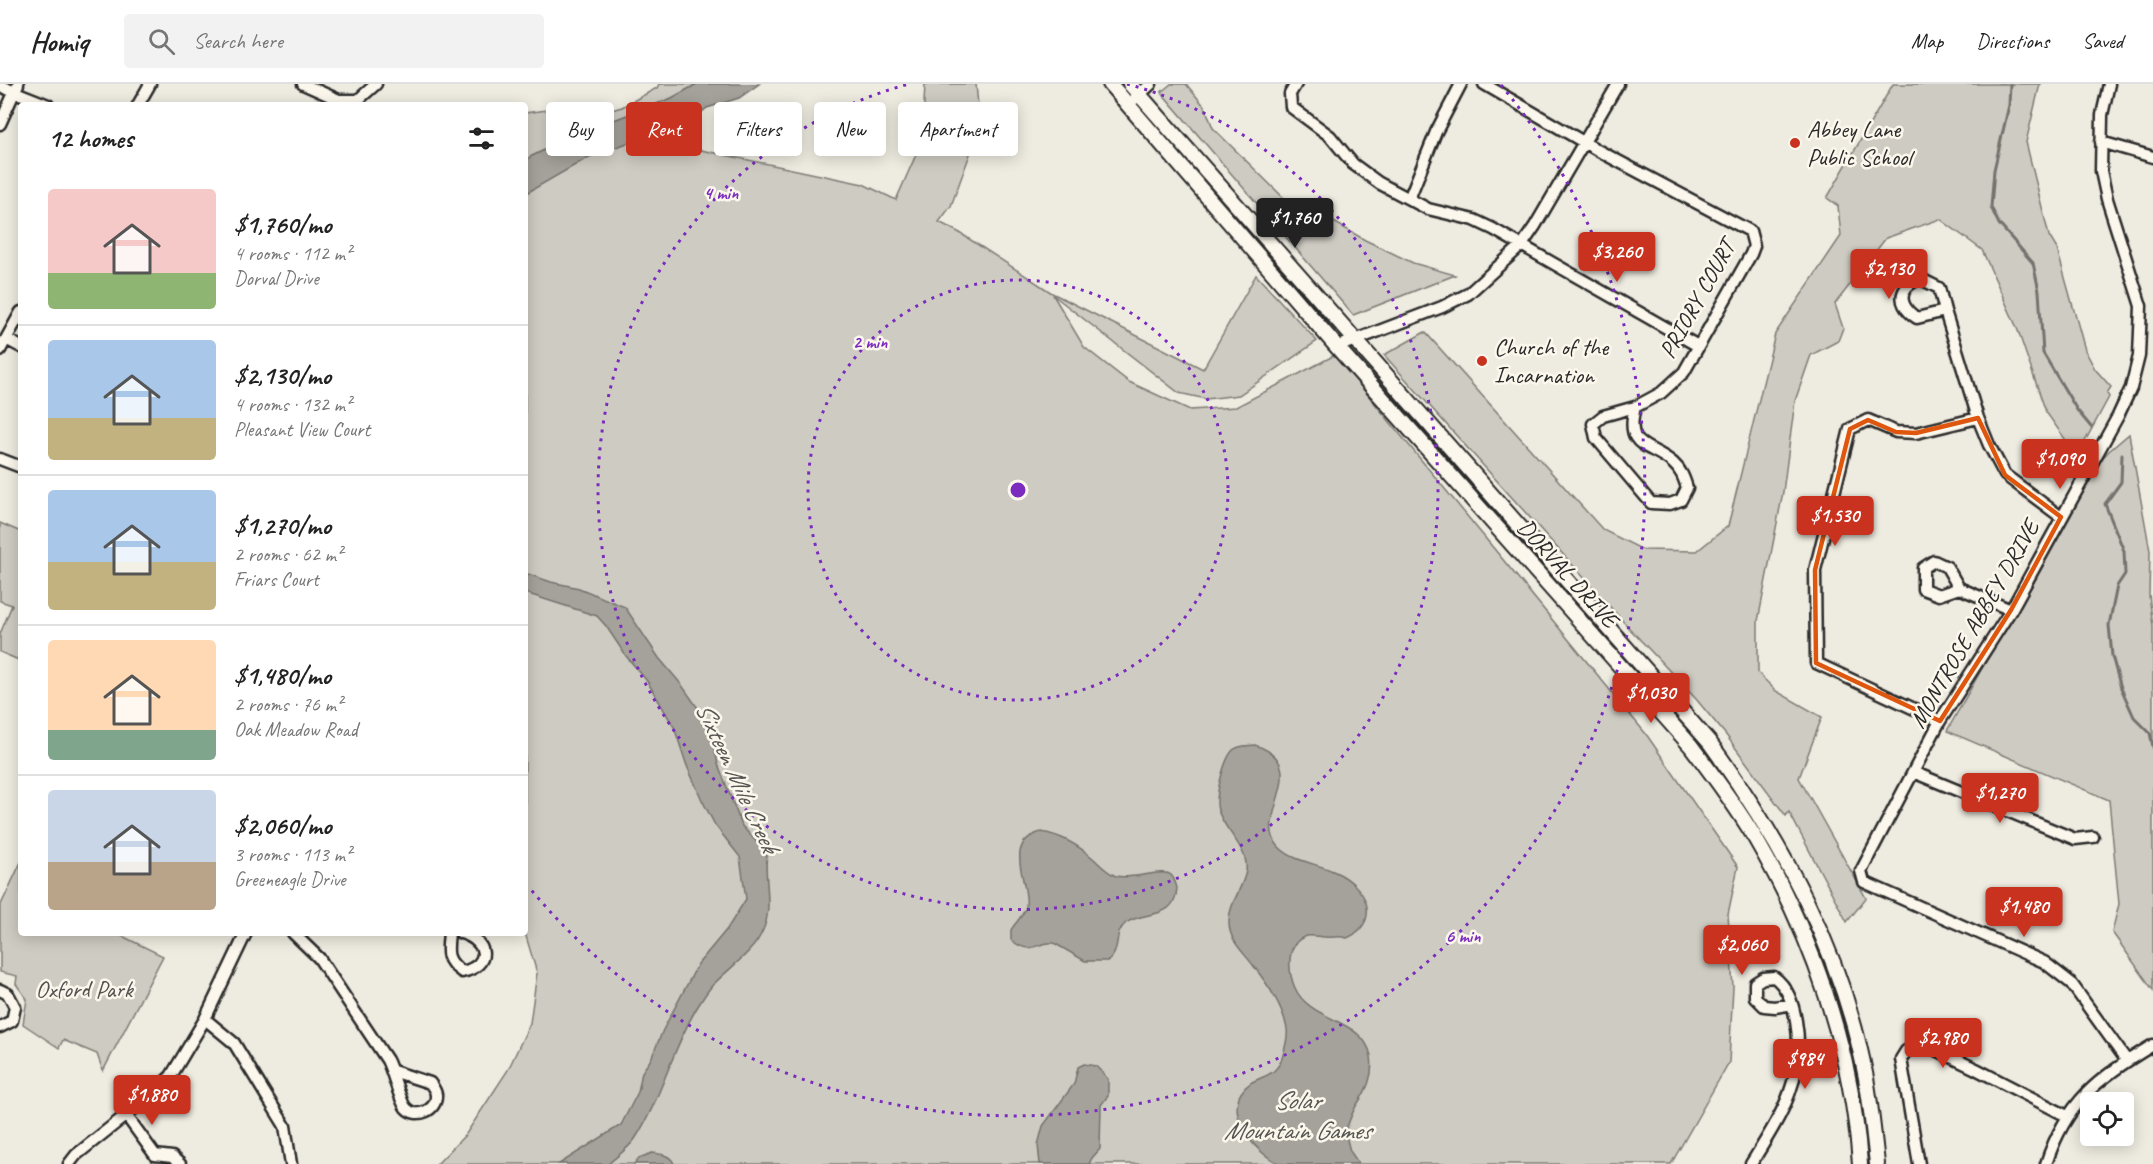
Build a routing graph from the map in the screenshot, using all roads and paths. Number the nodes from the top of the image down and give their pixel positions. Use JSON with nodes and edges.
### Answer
{"nodes":[{"id":1,"x":150,"y":84,"type":"edge"},
{"id":2,"x":303,"y":84,"type":"edge"},
{"id":3,"x":376,"y":84,"type":"edge"},
{"id":4,"x":1110,"y":84,"type":"edge"},
{"id":5,"x":1130,"y":84,"type":"edge"},
{"id":6,"x":1151,"y":84,"type":"edge"},
{"id":7,"x":1296,"y":84,"type":"edge"},
{"id":8,"x":1461,"y":84,"type":"edge"},
{"id":9,"x":1484,"y":84,"type":"edge"},
{"id":10,"x":1618,"y":84,"type":"edge"},
{"id":11,"x":2109,"y":84,"type":"edge"},
{"id":12,"x":0,"y":86,"type":"edge"},
{"id":13,"x":16,"y":88,"type":"edge"},
{"id":14,"x":1133,"y":100,"type":"junction"},
{"id":15,"x":42,"y":102,"type":"edge"},
{"id":16,"x":140,"y":102,"type":"edge"},
{"id":17,"x":0,"y":124,"type":"edge"},
{"id":18,"x":1585,"y":142,"type":"junction"},
{"id":19,"x":2101,"y":142,"type":"junction"},
{"id":20,"x":2153,"y":158,"type":"edge"},
{"id":21,"x":1409,"y":199,"type":"junction"},
{"id":22,"x":1522,"y":245,"type":"junction"},
{"id":23,"x":2153,"y":303,"type":"edge"},
{"id":24,"x":2141,"y":306,"type":"junction"},
{"id":25,"x":1945,"y":311,"type":"dead end"},
{"id":26,"x":18,"y":317,"type":"edge"},
{"id":27,"x":6,"y":339,"type":"junction"},
{"id":28,"x":1354,"y":341,"type":"junction"},
{"id":29,"x":18,"y":345,"type":"edge"},
{"id":30,"x":1698,"y":346,"type":"junction"},
{"id":31,"x":1337,"y":347,"type":"junction"},
{"id":32,"x":0,"y":350,"type":"edge"},
{"id":33,"x":1635,"y":407,"type":"junction"},
{"id":34,"x":1978,"y":418,"type":"junction"},
{"id":35,"x":0,"y":459,"type":"edge"},
{"id":36,"x":18,"y":466,"type":"edge"},
{"id":37,"x":2061,"y":517,"type":"junction"},
{"id":38,"x":1959,"y":588,"type":"dead end"},
{"id":39,"x":2011,"y":610,"type":"junction"},
{"id":40,"x":1940,"y":721,"type":"junction"},
{"id":41,"x":1913,"y":772,"type":"junction"},
{"id":42,"x":2093,"y":837,"type":"dead end"},
{"id":43,"x":245,"y":936,"type":"edge"},
{"id":44,"x":296,"y":936,"type":"edge"},
{"id":45,"x":449,"y":936,"type":"edge"},
{"id":46,"x":473,"y":936,"type":"edge"},
{"id":47,"x":0,"y":990,"type":"edge"},
{"id":48,"x":1792,"y":1004,"type":"dead end"},
{"id":49,"x":205,"y":1019,"type":"junction"},
{"id":50,"x":0,"y":1027,"type":"edge"},
{"id":51,"x":2153,"y":1045,"type":"edge"},
{"id":52,"x":2127,"y":1061,"type":"junction"},
{"id":53,"x":393,"y":1071,"type":"junction"},
{"id":54,"x":126,"y":1115,"type":"junction"},
{"id":55,"x":2067,"y":1116,"type":"junction"},
{"id":56,"x":153,"y":1159,"type":"edge"},
{"id":57,"x":69,"y":1164,"type":"edge"},
{"id":58,"x":180,"y":1164,"type":"edge"},
{"id":59,"x":291,"y":1164,"type":"edge"},
{"id":60,"x":1751,"y":1164,"type":"edge"},
{"id":61,"x":1860,"y":1164,"type":"edge"},
{"id":62,"x":1877,"y":1164,"type":"edge"},
{"id":63,"x":1919,"y":1164,"type":"edge"},
{"id":64,"x":2046,"y":1164,"type":"edge"}],
"edges":[{"from":1,"to":16,"type":"street"},
{"from":2,"to":3,"type":"street"},
{"from":4,"to":14,"type":"main road","name":"DORVAL DRIVE"},
{"from":5,"to":14,"type":"main road","name":"DORVAL DRIVE"},
{"from":6,"to":14,"type":"street"},
{"from":7,"to":21,"type":"street"},
{"from":8,"to":21,"type":"street"},
{"from":9,"to":18,"type":"street"},
{"from":10,"to":18,"type":"street"},
{"from":11,"to":19,"type":"street","name":"MONTROSE ABBEY DRIVE"},
{"from":12,"to":13,"type":"street"},
{"from":13,"to":15,"type":"street"},
{"from":13,"to":17,"type":"street"},
{"from":14,"to":28,"type":"main road","name":"DORVAL DRIVE"},
{"from":14,"to":31,"type":"main road","name":"DORVAL DRIVE"},
{"from":18,"to":22,"type":"street"},
{"from":18,"to":30,"type":"street","name":"PRIORY COURT"},
{"from":19,"to":20,"type":"street"},
{"from":19,"to":24,"type":"street","name":"MONTROSE ABBEY DRIVE"},
{"from":21,"to":22,"type":"street"},
{"from":22,"to":28,"type":"street"},
{"from":22,"to":30,"type":"street"},
{"from":23,"to":24,"type":"street"},
{"from":24,"to":37,"type":"street","name":"MONTROSE ABBEY DRIVE"},
{"from":25,"to":34,"type":"street"},
{"from":26,"to":27,"type":"street"},
{"from":27,"to":29,"type":"street"},
{"from":27,"to":32,"type":"street"},
{"from":28,"to":31,"type":"street"},
{"from":28,"to":62,"type":"main road","name":"DORVAL DRIVE"},
{"from":30,"to":33,"type":"street","name":"PRIORY COURT"},
{"from":31,"to":61,"type":"main road","name":"DORVAL DRIVE"},
{"from":33,"to":33,"type":"street","name":"PRIORY COURT"},
{"from":34,"to":37,"type":"street"},
{"from":34,"to":40,"type":"street"},
{"from":35,"to":36,"type":"street"},
{"from":37,"to":39,"type":"street","name":"MONTROSE ABBEY DRIVE"},
{"from":38,"to":39,"type":"street"},
{"from":39,"to":40,"type":"street","name":"MONTROSE ABBEY DRIVE"},
{"from":40,"to":41,"type":"street","name":"MONTROSE ABBEY DRIVE"},
{"from":41,"to":42,"type":"street"},
{"from":41,"to":52,"type":"street","name":"MONTROSE ABBEY DRIVE"},
{"from":43,"to":49,"type":"street"},
{"from":44,"to":53,"type":"street"},
{"from":45,"to":46,"type":"street"},
{"from":47,"to":50,"type":"street"},
{"from":48,"to":60,"type":"street"},
{"from":49,"to":54,"type":"street"},
{"from":49,"to":59,"type":"street"},
{"from":51,"to":52,"type":"street"},
{"from":52,"to":55,"type":"street"},
{"from":53,"to":53,"type":"street"},
{"from":54,"to":56,"type":"street"},
{"from":54,"to":57,"type":"street"},
{"from":55,"to":63,"type":"street"},
{"from":55,"to":64,"type":"street"},
{"from":56,"to":58,"type":"street"}]}
